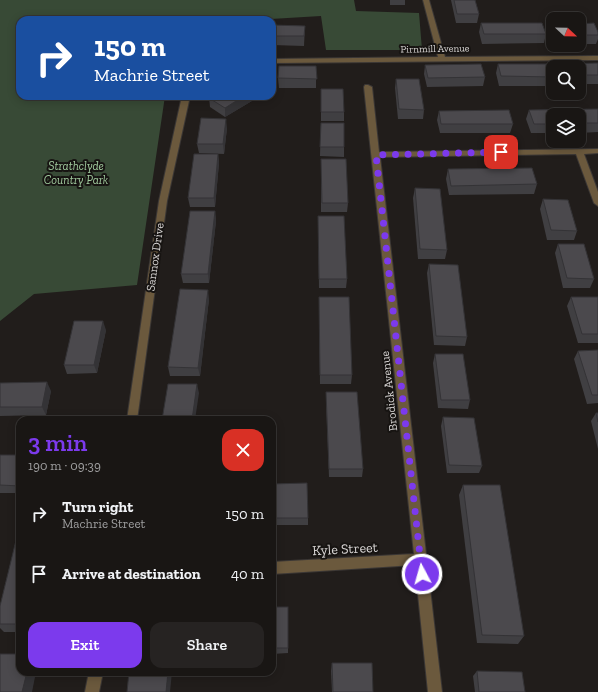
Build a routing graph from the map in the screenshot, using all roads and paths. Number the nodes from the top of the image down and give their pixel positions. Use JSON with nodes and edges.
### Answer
{"nodes":[{"id":1,"x":426,"y":0,"type":"edge"},
{"id":2,"x":442,"y":58,"type":"junction"},
{"id":3,"x":598,"y":58,"type":"edge"},
{"id":4,"x":276,"y":61,"type":"edge"},
{"id":5,"x":368,"y":87,"type":"dead end"},
{"id":6,"x":185,"y":100,"type":"edge"},
{"id":7,"x":579,"y":151,"type":"junction"},
{"id":8,"x":598,"y":151,"type":"edge"},
{"id":9,"x":376,"y":155,"type":"junction"},
{"id":10,"x":598,"y":203,"type":"edge"},
{"id":11,"x":133,"y":416,"type":"edge"},
{"id":12,"x":421,"y":559,"type":"junction"},
{"id":13,"x":276,"y":568,"type":"edge"},
{"id":14,"x":95,"y":676,"type":"edge"},
{"id":15,"x":92,"y":692,"type":"edge"},
{"id":16,"x":436,"y":692,"type":"edge"}],
"edges":[{"from":1,"to":2,"type":"street"},
{"from":2,"to":3,"type":"street","name":"Pirnmill Avenue"},
{"from":2,"to":4,"type":"street","name":"Pirnmill Avenue"},
{"from":5,"to":9,"type":"street","name":"Brodick Avenue"},
{"from":6,"to":11,"type":"street","name":"Sannox Drive"},
{"from":7,"to":8,"type":"street"},
{"from":7,"to":9,"type":"street"},
{"from":7,"to":10,"type":"street"},
{"from":9,"to":12,"type":"street","name":"Brodick Avenue"},
{"from":12,"to":13,"type":"street","name":"Kyle Street"},
{"from":12,"to":16,"type":"street","name":"Brodick Avenue"},
{"from":14,"to":15,"type":"street"}]}
